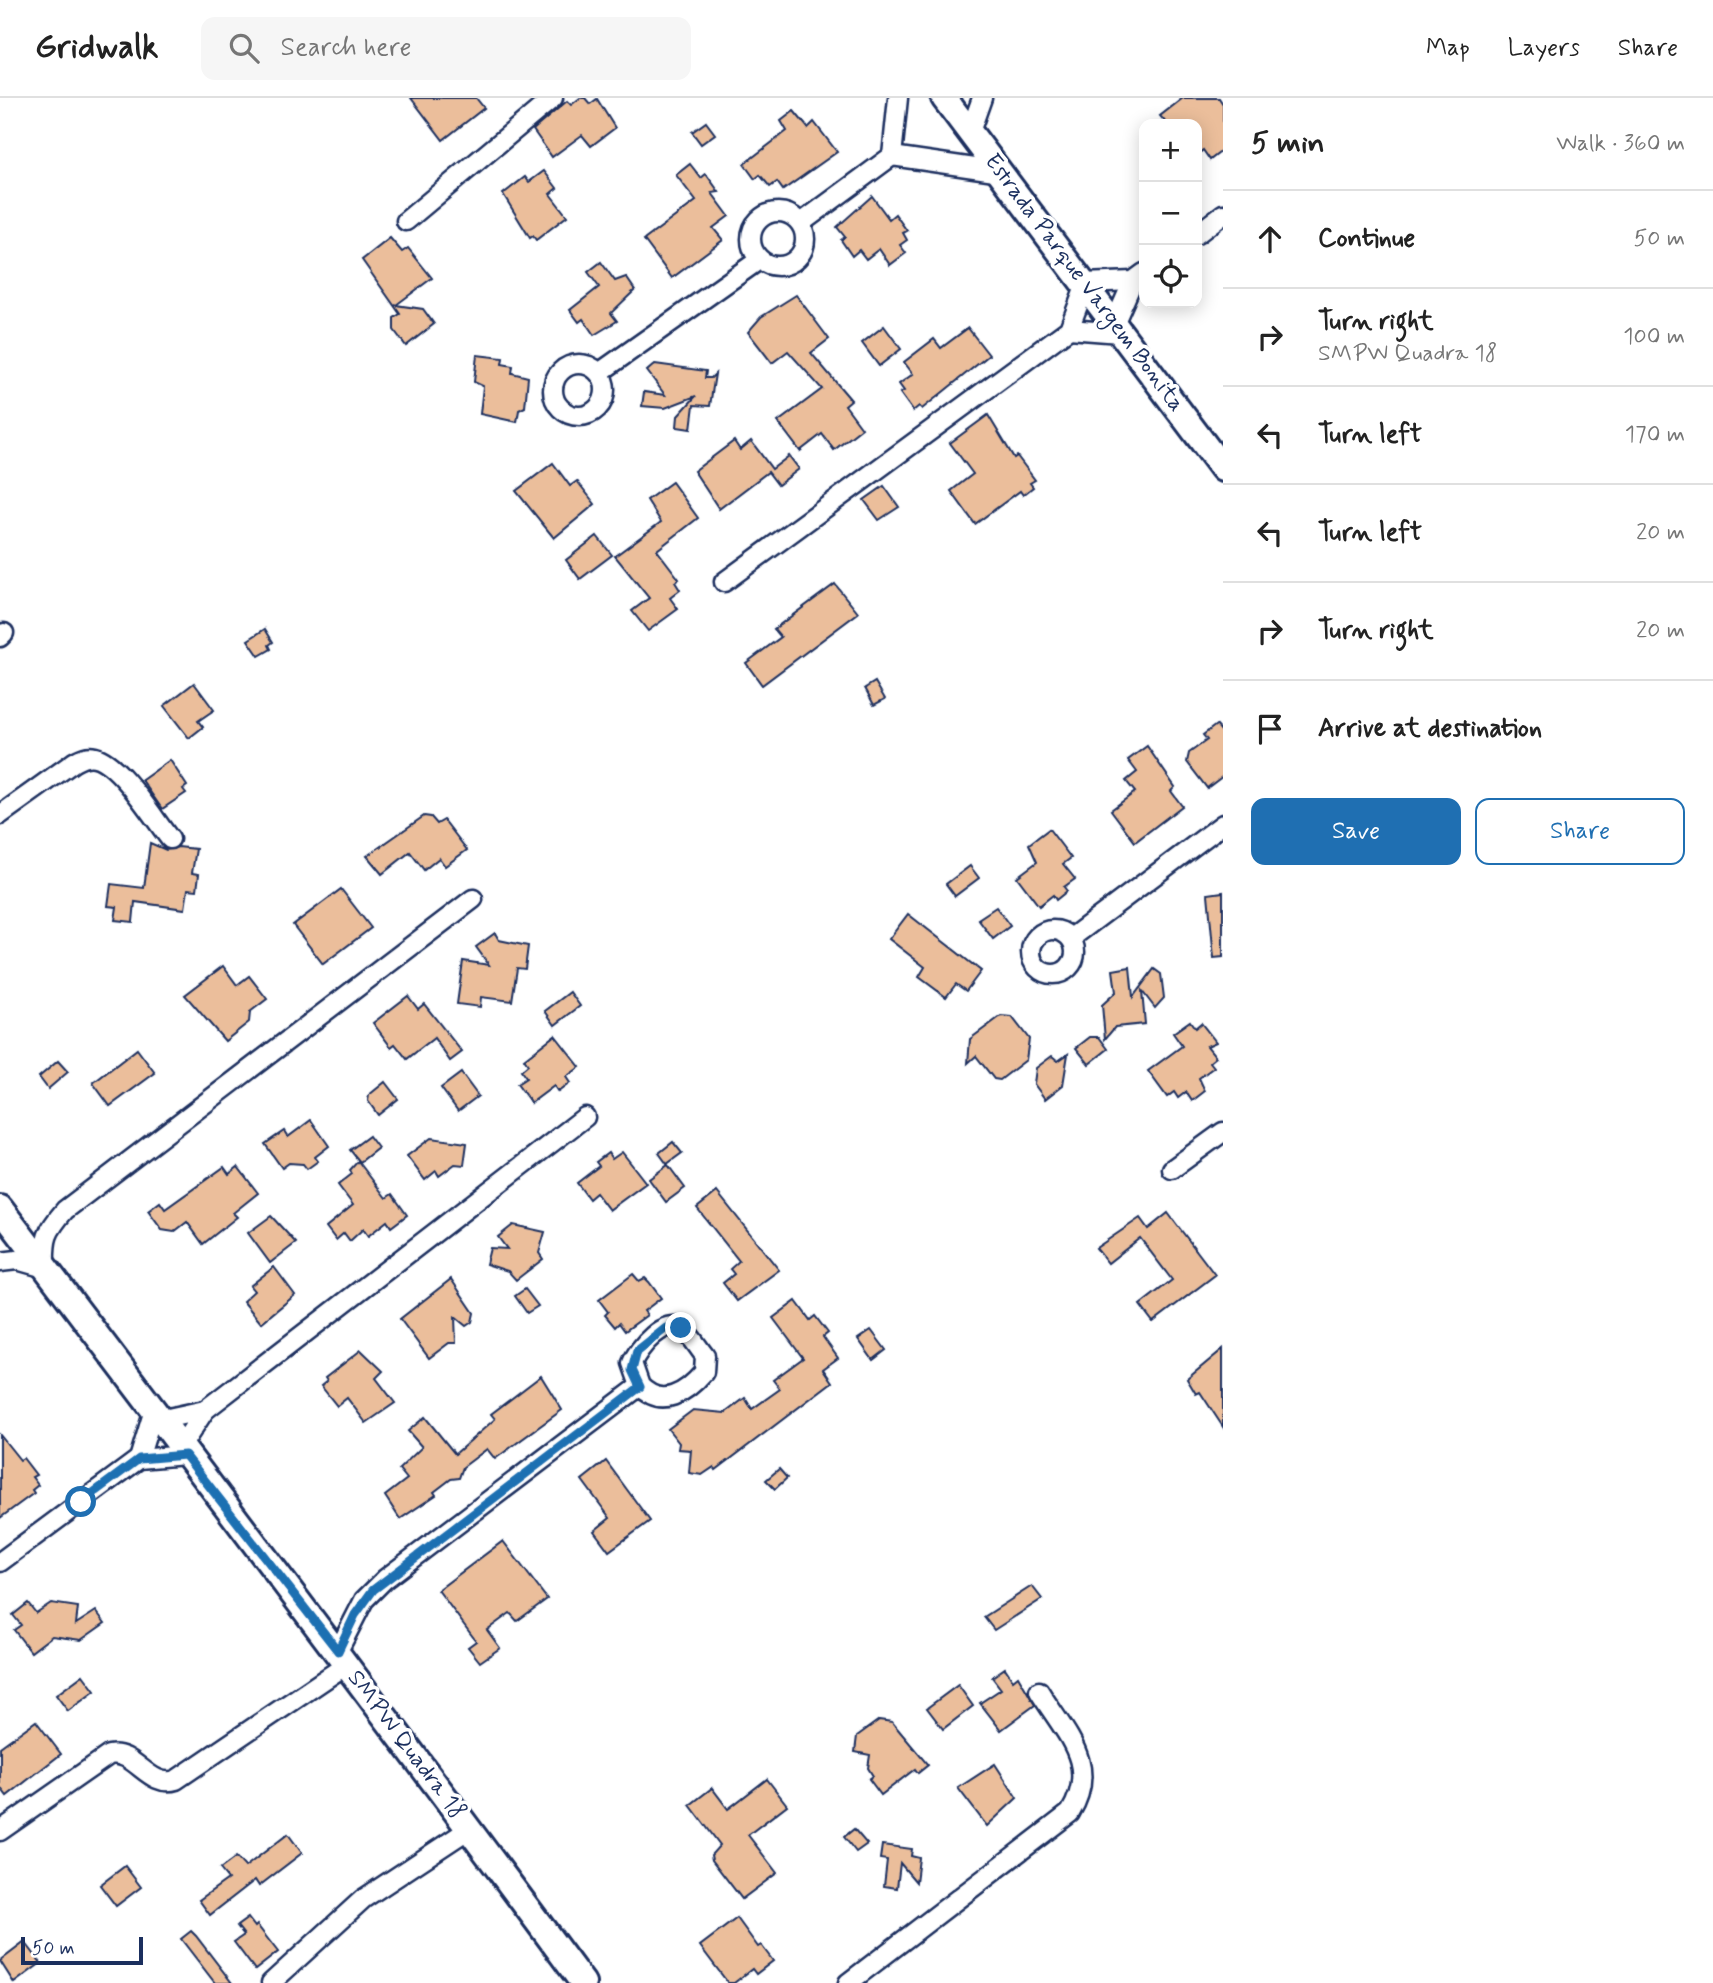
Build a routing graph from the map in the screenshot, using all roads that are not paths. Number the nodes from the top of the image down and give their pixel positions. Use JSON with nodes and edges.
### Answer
{"nodes":[{"id":1,"x":554,"y":98,"type":"edge"},
{"id":2,"x":898,"y":98,"type":"edge"},
{"id":3,"x":944,"y":98,"type":"edge"},
{"id":4,"x":982,"y":98,"type":"edge"},
{"id":5,"x":970,"y":132,"type":"junction"},
{"id":6,"x":892,"y":156,"type":"junction"},
{"id":7,"x":1002,"y":172,"type":"junction"},
{"id":8,"x":1223,"y":214,"type":"edge"},
{"id":9,"x":405,"y":221,"type":"dead end"},
{"id":10,"x":801,"y":223,"type":"junction"},
{"id":11,"x":1202,"y":230,"type":"edge"},
{"id":12,"x":759,"y":260,"type":"junction"},
{"id":13,"x":1139,"y":277,"type":"edge"},
{"id":14,"x":1085,"y":285,"type":"junction"},
{"id":15,"x":1069,"y":329,"type":"junction"},
{"id":16,"x":1117,"y":329,"type":"junction"},
{"id":17,"x":599,"y":373,"type":"dead end"},
{"id":18,"x":1223,"y":469,"type":"edge"},
{"id":19,"x":724,"y":582,"type":"dead end"},
{"id":20,"x":0,"y":815,"type":"edge"},
{"id":21,"x":1223,"y":824,"type":"edge"},
{"id":22,"x":170,"y":839,"type":"dead end"},
{"id":23,"x":472,"y":899,"type":"dead end"},
{"id":24,"x":1071,"y":938,"type":"dead end"},
{"id":25,"x":585,"y":1118,"type":"dead end"},
{"id":26,"x":1223,"y":1132,"type":"edge"},
{"id":27,"x":1172,"y":1169,"type":"dead end"},
{"id":28,"x":0,"y":1208,"type":"edge"},
{"id":29,"x":0,"y":1262,"type":"edge"},
{"id":30,"x":46,"y":1268,"type":"junction"},
{"id":31,"x":640,"y":1387,"type":"junction"},
{"id":32,"x":205,"y":1410,"type":"junction"},
{"id":33,"x":156,"y":1417,"type":"junction"},
{"id":34,"x":182,"y":1452,"type":"junction"},
{"id":35,"x":139,"y":1459,"type":"junction"},
{"id":36,"x":0,"y":1562,"type":"edge"},
{"id":37,"x":342,"y":1658,"type":"junction"},
{"id":38,"x":1039,"y":1691,"type":"dead end"},
{"id":39,"x":469,"y":1829,"type":"junction"},
{"id":40,"x":0,"y":1831,"type":"edge"},
{"id":41,"x":271,"y":1983,"type":"edge"},
{"id":42,"x":583,"y":1983,"type":"edge"},
{"id":43,"x":848,"y":1983,"type":"edge"}],
"edges":[{"from":1,"to":9,"type":"street"},
{"from":2,"to":6,"type":"street"},
{"from":3,"to":5,"type":"street","name":"Estrada Parque Vargem Bonita"},
{"from":4,"to":5,"type":"street"},
{"from":5,"to":7,"type":"street","name":"Estrada Parque Vargem Bonita"},
{"from":6,"to":7,"type":"street"},
{"from":6,"to":10,"type":"street"},
{"from":7,"to":14,"type":"street","name":"Estrada Parque Vargem Bonita"},
{"from":8,"to":11,"type":"street"},
{"from":10,"to":12,"type":"street"},
{"from":10,"to":12,"type":"street"},
{"from":12,"to":17,"type":"street"},
{"from":13,"to":14,"type":"street"},
{"from":13,"to":16,"type":"street"},
{"from":14,"to":15,"type":"street"},
{"from":14,"to":16,"type":"street","name":"Estrada Parque Vargem Bonita"},
{"from":15,"to":16,"type":"street"},
{"from":15,"to":19,"type":"street"},
{"from":16,"to":18,"type":"street","name":"Estrada Parque Vargem Bonita"},
{"from":20,"to":22,"type":"street"},
{"from":21,"to":24,"type":"street"},
{"from":23,"to":30,"type":"street"},
{"from":25,"to":32,"type":"street"},
{"from":26,"to":27,"type":"street"},
{"from":28,"to":30,"type":"street","name":"SMPW Quadra 18"},
{"from":29,"to":30,"type":"street"},
{"from":30,"to":33,"type":"street","name":"SMPW Quadra 18"},
{"from":31,"to":31,"type":"street"},
{"from":31,"to":37,"type":"street"},
{"from":32,"to":33,"type":"street"},
{"from":32,"to":34,"type":"street"},
{"from":33,"to":34,"type":"street","name":"SMPW Quadra 18"},
{"from":33,"to":35,"type":"street"},
{"from":34,"to":35,"type":"street"},
{"from":34,"to":37,"type":"street","name":"SMPW Quadra 18"},
{"from":35,"to":36,"type":"street"},
{"from":37,"to":39,"type":"street","name":"SMPW Quadra 18"},
{"from":37,"to":40,"type":"street"},
{"from":38,"to":43,"type":"street"},
{"from":39,"to":41,"type":"street"},
{"from":39,"to":42,"type":"street","name":"SMPW Quadra 18"}]}
